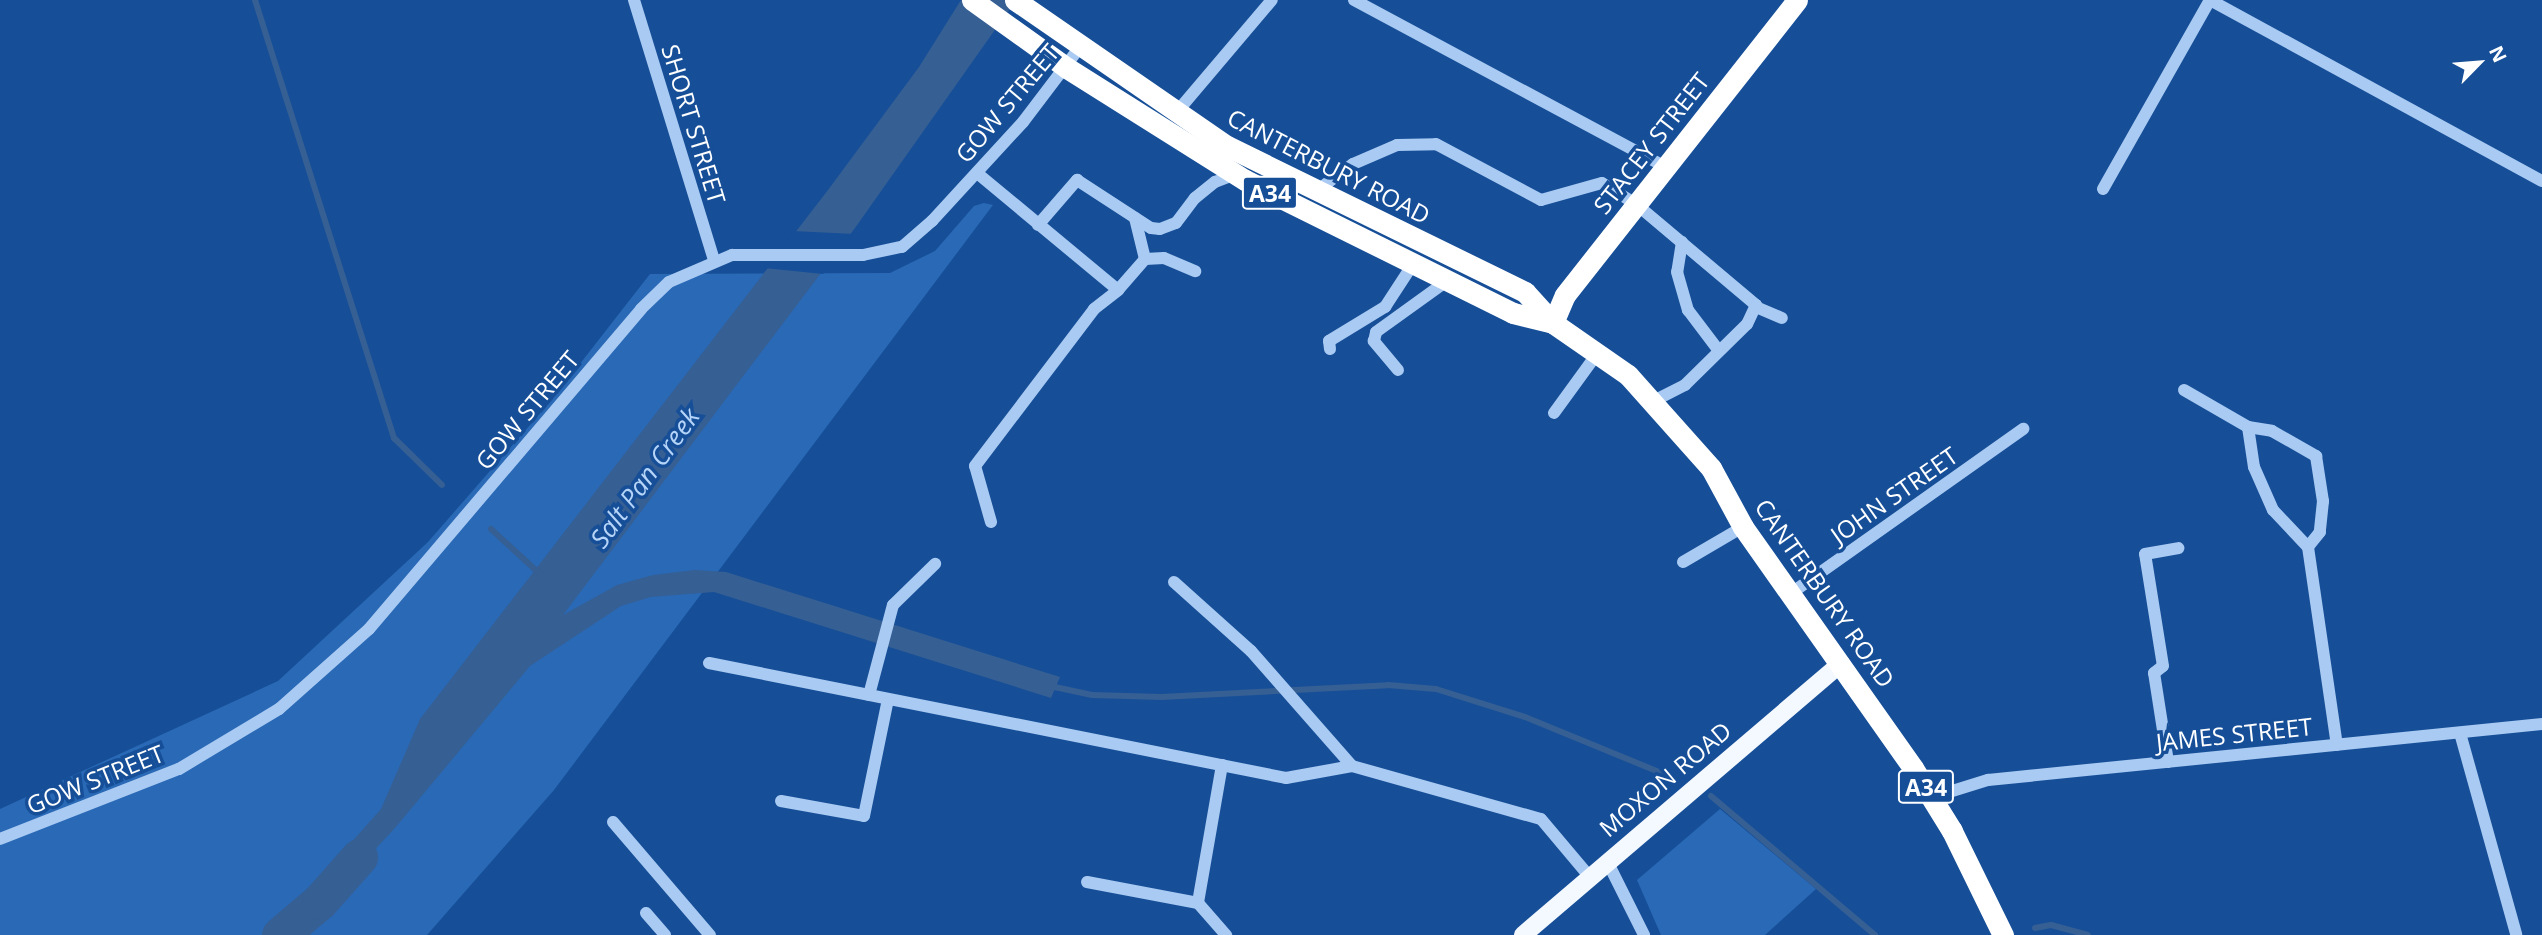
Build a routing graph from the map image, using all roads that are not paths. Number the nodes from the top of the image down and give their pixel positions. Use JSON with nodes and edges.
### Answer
{"nodes":[{"id":1,"x":634,"y":0,"type":"edge"},
{"id":2,"x":972,"y":0,"type":"edge"},
{"id":3,"x":1272,"y":0,"type":"edge"},
{"id":4,"x":1354,"y":0,"type":"edge"},
{"id":5,"x":1797,"y":0,"type":"edge"},
{"id":6,"x":2210,"y":0,"type":"edge"},
{"id":7,"x":1017,"y":2,"type":"edge"},
{"id":8,"x":1080,"y":47,"type":"junction"},
{"id":9,"x":1067,"y":68,"type":"junction"},
{"id":10,"x":1176,"y":113,"type":"junction"},
{"id":11,"x":1665,"y":167,"type":"junction"},
{"id":12,"x":977,"y":173,"type":"junction"},
{"id":13,"x":1236,"y":174,"type":"junction"},
{"id":14,"x":2542,"y":181,"type":"edge"},
{"id":15,"x":2102,"y":189,"type":"dead end"},
{"id":16,"x":1314,"y":192,"type":"junction"},
{"id":17,"x":1636,"y":204,"type":"junction"},
{"id":18,"x":1135,"y":218,"type":"junction"},
{"id":19,"x":1038,"y":225,"type":"junction"},
{"id":20,"x":1682,"y":242,"type":"junction"},
{"id":21,"x":1145,"y":259,"type":"junction"},
{"id":22,"x":714,"y":260,"type":"junction"},
{"id":23,"x":1413,"y":264,"type":"junction"},
{"id":24,"x":1195,"y":271,"type":"dead end"},
{"id":25,"x":1447,"y":281,"type":"junction"},
{"id":26,"x":1118,"y":290,"type":"junction"},
{"id":27,"x":1756,"y":307,"type":"junction"},
{"id":28,"x":1782,"y":318,"type":"dead end"},
{"id":29,"x":1553,"y":323,"type":"junction"},
{"id":30,"x":1330,"y":349,"type":"dead end"},
{"id":31,"x":1599,"y":351,"type":"junction"},
{"id":32,"x":1719,"y":352,"type":"junction"},
{"id":33,"x":1398,"y":370,"type":"dead end"},
{"id":34,"x":2184,"y":390,"type":"dead end"},
{"id":35,"x":1654,"y":401,"type":"junction"},
{"id":36,"x":1554,"y":413,"type":"dead end"},
{"id":37,"x":2248,"y":427,"type":"junction"},
{"id":38,"x":2022,"y":429,"type":"dead end"},
{"id":39,"x":991,"y":522,"type":"dead end"},
{"id":40,"x":1743,"y":527,"type":"junction"},
{"id":41,"x":2308,"y":547,"type":"junction"},
{"id":42,"x":2178,"y":548,"type":"dead end"},
{"id":43,"x":1683,"y":562,"type":"dead end"},
{"id":44,"x":935,"y":564,"type":"dead end"},
{"id":45,"x":1174,"y":582,"type":"dead end"},
{"id":46,"x":1790,"y":594,"type":"junction"},
{"id":47,"x":709,"y":663,"type":"dead end"},
{"id":48,"x":1841,"y":663,"type":"junction"},
{"id":49,"x":869,"y":695,"type":"junction"},
{"id":50,"x":888,"y":699,"type":"junction"},
{"id":51,"x":2542,"y":724,"type":"edge"},
{"id":52,"x":2460,"y":733,"type":"junction"},
{"id":53,"x":2336,"y":745,"type":"junction"},
{"id":54,"x":2168,"y":762,"type":"junction"},
{"id":55,"x":1222,"y":765,"type":"junction"},
{"id":56,"x":1352,"y":766,"type":"junction"},
{"id":57,"x":1933,"y":797,"type":"junction"},
{"id":58,"x":781,"y":801,"type":"dead end"},
{"id":59,"x":613,"y":822,"type":"dead end"},
{"id":60,"x":0,"y":839,"type":"edge"},
{"id":61,"x":1607,"y":861,"type":"junction"},
{"id":62,"x":1590,"y":876,"type":"junction"},
{"id":63,"x":1087,"y":882,"type":"dead end"},
{"id":64,"x":1198,"y":903,"type":"junction"},
{"id":65,"x":646,"y":913,"type":"dead end"},
{"id":66,"x":2516,"y":934,"type":"edge"},
{"id":67,"x":665,"y":935,"type":"edge"},
{"id":68,"x":710,"y":935,"type":"edge"},
{"id":69,"x":1226,"y":935,"type":"edge"},
{"id":70,"x":1522,"y":935,"type":"edge"},
{"id":71,"x":1644,"y":935,"type":"edge"},
{"id":72,"x":2003,"y":935,"type":"edge"}],
"edges":[{"from":1,"to":22,"type":"street","name":"SHORT STREET"},
{"from":2,"to":9,"type":"highway","name":"CANTERBURY ROAD","number":"A34"},
{"from":3,"to":10,"type":"street"},
{"from":4,"to":11,"type":"street"},
{"from":5,"to":11,"type":"highway","name":"STACEY STREET"},
{"from":6,"to":14,"type":"street"},
{"from":6,"to":15,"type":"street"},
{"from":7,"to":8,"type":"highway","name":"CANTERBURY ROAD","number":"A34"},
{"from":8,"to":9,"type":"street","name":"GOW STREET"},
{"from":8,"to":10,"type":"highway","name":"CANTERBURY ROAD","number":"A34"},
{"from":9,"to":12,"type":"street","name":"GOW STREET"},
{"from":9,"to":13,"type":"highway","name":"CANTERBURY ROAD","number":"A34"},
{"from":10,"to":16,"type":"highway","name":"CANTERBURY ROAD","number":"A34"},
{"from":11,"to":17,"type":"highway","name":"STACEY STREET"},
{"from":12,"to":19,"type":"street"},
{"from":12,"to":22,"type":"street","name":"GOW STREET"},
{"from":13,"to":18,"type":"street"},
{"from":13,"to":23,"type":"highway","name":"CANTERBURY ROAD","number":"A34"},
{"from":16,"to":17,"type":"street"},
{"from":16,"to":29,"type":"highway","name":"CANTERBURY ROAD","number":"A34"},
{"from":17,"to":20,"type":"street"},
{"from":17,"to":29,"type":"highway","name":"STACEY STREET"},
{"from":18,"to":19,"type":"street"},
{"from":18,"to":21,"type":"street"},
{"from":19,"to":26,"type":"street"},
{"from":20,"to":27,"type":"street"},
{"from":20,"to":32,"type":"street"},
{"from":21,"to":24,"type":"street"},
{"from":21,"to":26,"type":"street"},
{"from":22,"to":60,"type":"street","name":"GOW STREET"},
{"from":23,"to":25,"type":"highway","name":"CANTERBURY ROAD","number":"A34"},
{"from":23,"to":30,"type":"street"},
{"from":25,"to":29,"type":"highway","name":"CANTERBURY ROAD","number":"A34"},
{"from":25,"to":33,"type":"street"},
{"from":26,"to":39,"type":"street"},
{"from":27,"to":28,"type":"street"},
{"from":27,"to":32,"type":"street"},
{"from":29,"to":31,"type":"highway","name":"CANTERBURY ROAD","number":"A34"},
{"from":31,"to":35,"type":"highway","name":"CANTERBURY ROAD","number":"A34"},
{"from":31,"to":36,"type":"street"},
{"from":32,"to":35,"type":"street"},
{"from":34,"to":37,"type":"street"},
{"from":35,"to":40,"type":"highway","name":"CANTERBURY ROAD","number":"A34"},
{"from":37,"to":41,"type":"street"},
{"from":37,"to":41,"type":"street"},
{"from":38,"to":46,"type":"street","name":"JOHN STREET"},
{"from":40,"to":43,"type":"street"},
{"from":40,"to":46,"type":"highway","name":"CANTERBURY ROAD","number":"A34"},
{"from":41,"to":53,"type":"street"},
{"from":42,"to":54,"type":"street"},
{"from":44,"to":49,"type":"street"},
{"from":45,"to":56,"type":"street"},
{"from":46,"to":48,"type":"highway","name":"CANTERBURY ROAD","number":"A34"},
{"from":47,"to":49,"type":"street"},
{"from":48,"to":57,"type":"highway","name":"CANTERBURY ROAD","number":"A34"},
{"from":48,"to":61,"type":"main road","name":"MOXON ROAD"},
{"from":49,"to":50,"type":"street"},
{"from":50,"to":55,"type":"street"},
{"from":50,"to":58,"type":"street"},
{"from":51,"to":52,"type":"street","name":"JAMES STREET"},
{"from":52,"to":53,"type":"street","name":"JAMES STREET"},
{"from":52,"to":66,"type":"street"},
{"from":53,"to":54,"type":"street","name":"JAMES STREET"},
{"from":54,"to":57,"type":"street","name":"JAMES STREET"},
{"from":55,"to":56,"type":"street"},
{"from":55,"to":64,"type":"street"},
{"from":56,"to":62,"type":"street"},
{"from":57,"to":72,"type":"highway","name":"CANTERBURY ROAD","number":"A34"},
{"from":59,"to":68,"type":"street"},
{"from":61,"to":62,"type":"main road","name":"MOXON ROAD"},
{"from":61,"to":71,"type":"street"},
{"from":62,"to":70,"type":"main road","name":"MOXON ROAD"},
{"from":63,"to":64,"type":"street"},
{"from":64,"to":69,"type":"street"},
{"from":65,"to":67,"type":"street"}]}
